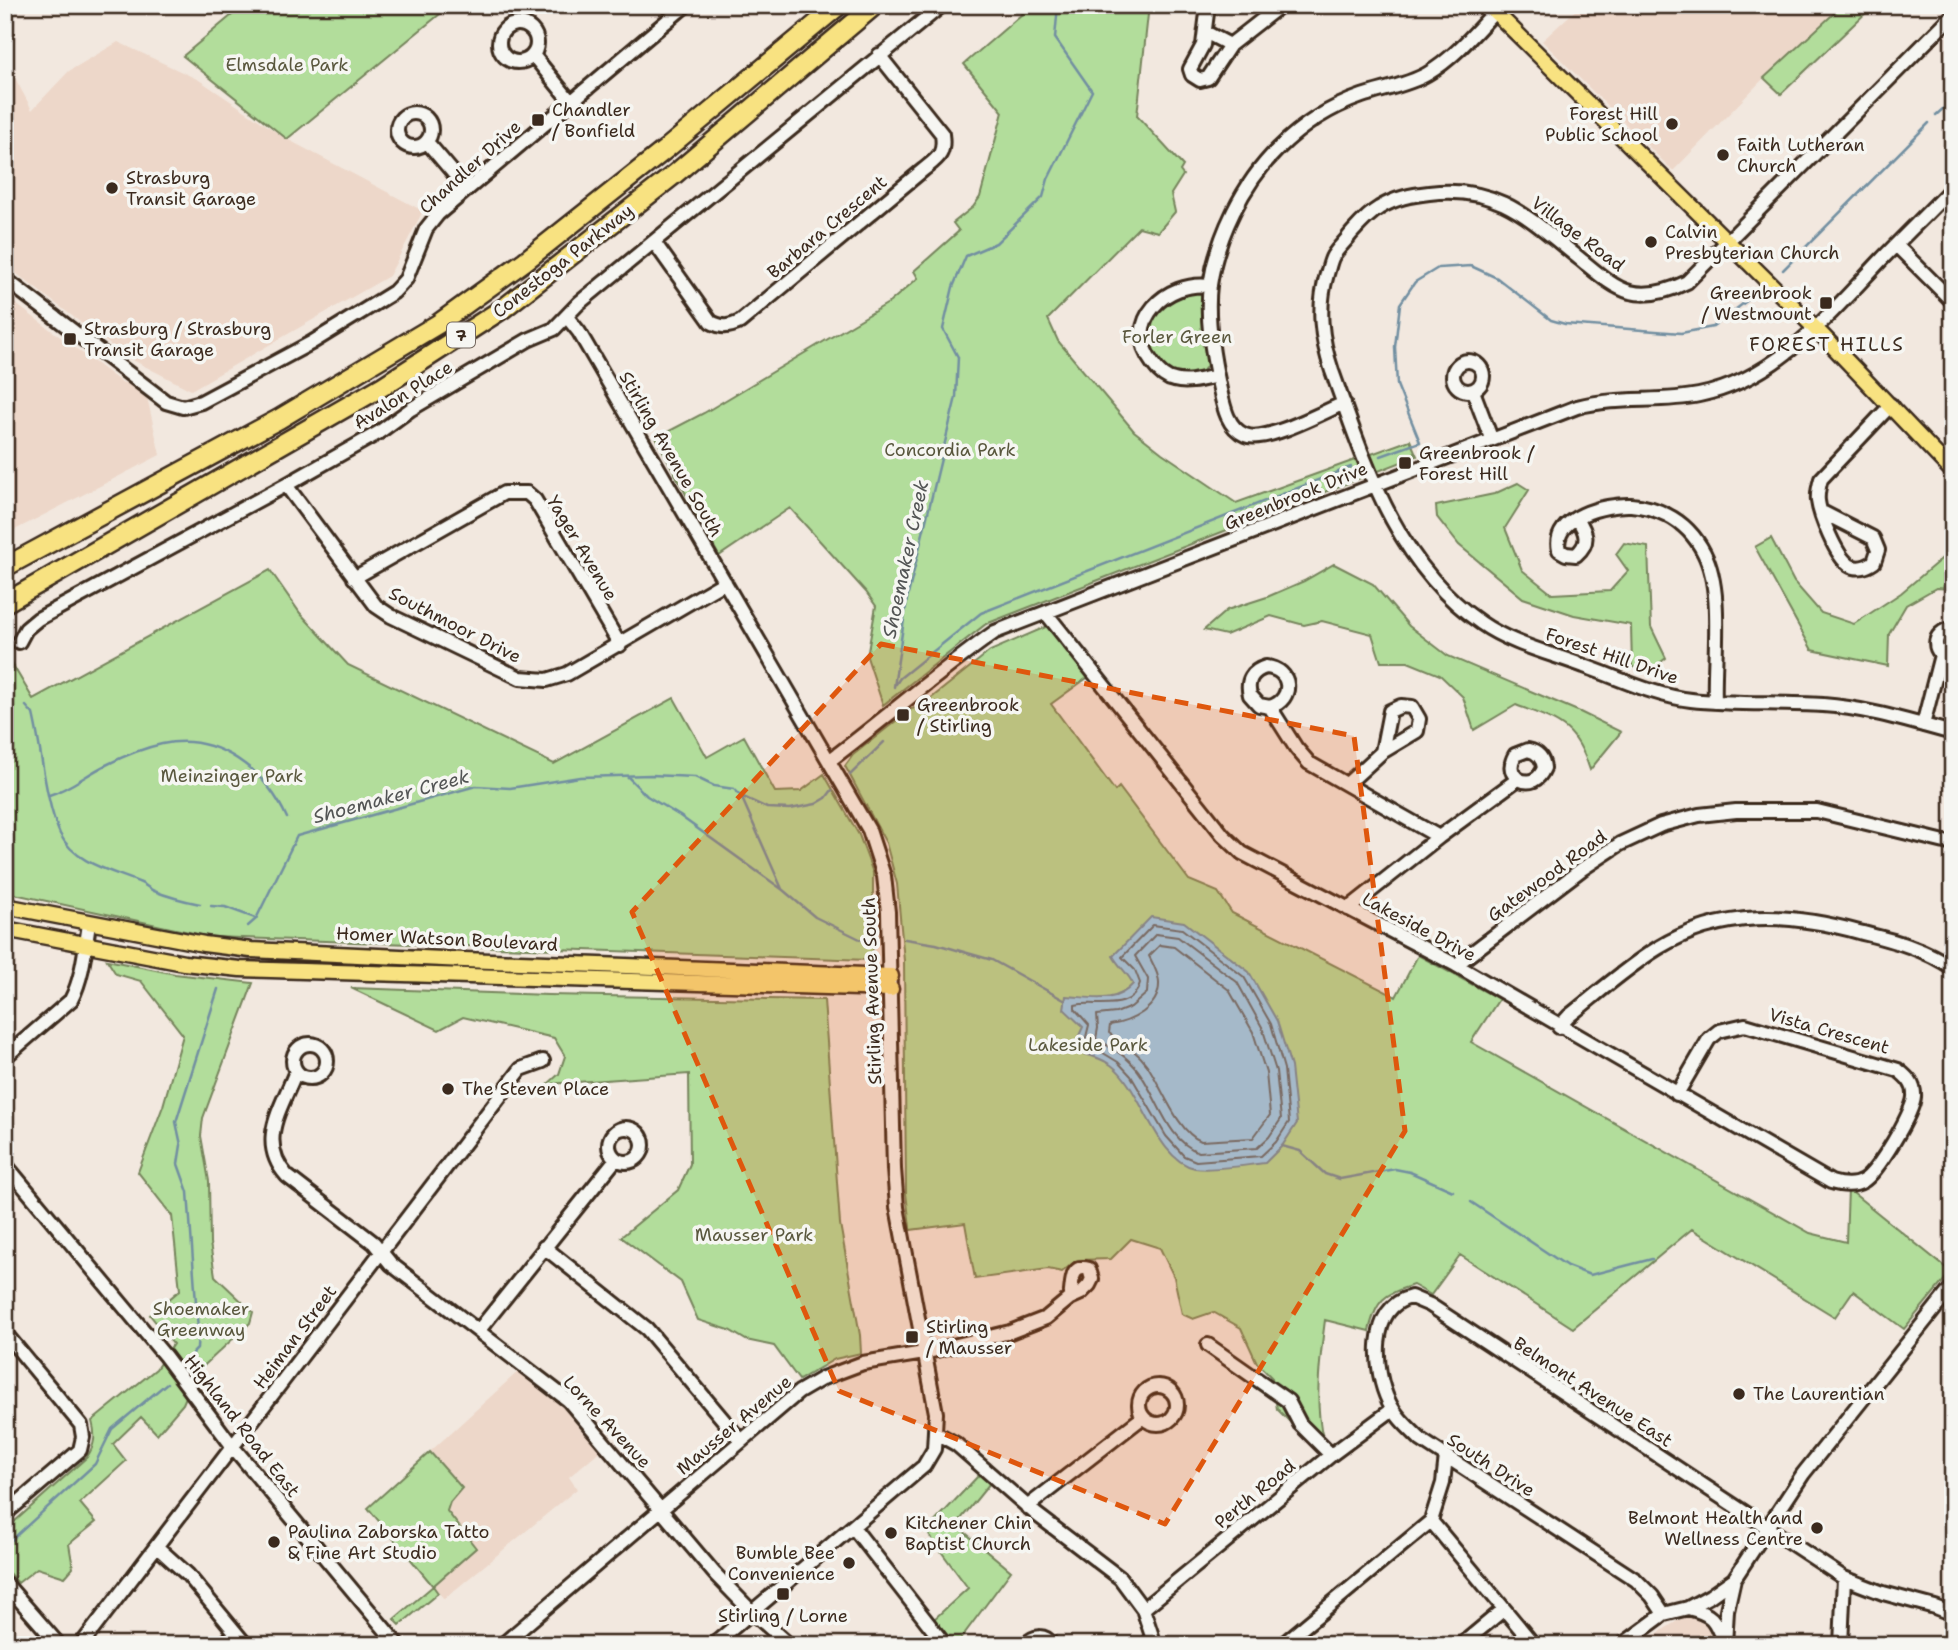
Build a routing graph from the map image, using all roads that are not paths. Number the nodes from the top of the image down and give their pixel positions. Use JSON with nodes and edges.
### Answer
{"nodes":[{"id":1,"x":666,"y":5,"type":"edge"},
{"id":2,"x":686,"y":5,"type":"edge"},
{"id":3,"x":839,"y":5,"type":"edge"},
{"id":4,"x":874,"y":5,"type":"edge"},
{"id":5,"x":942,"y":5,"type":"edge"},
{"id":6,"x":1208,"y":5,"type":"edge"},
{"id":7,"x":1281,"y":5,"type":"edge"},
{"id":8,"x":1494,"y":7,"type":"edge"},
{"id":9,"x":1953,"y":15,"type":"edge"},
{"id":10,"x":675,"y":16,"type":"junction"},
{"id":11,"x":1205,"y":32,"type":"junction"},
{"id":12,"x":1230,"y":45,"type":"junction"},
{"id":13,"x":533,"y":55,"type":"dead end"},
{"id":14,"x":878,"y":55,"type":"junction"},
{"id":15,"x":572,"y":102,"type":"junction"},
{"id":16,"x":427,"y":142,"type":"dead end"},
{"id":17,"x":1953,"y":187,"type":"edge"},
{"id":18,"x":467,"y":190,"type":"junction"},
{"id":19,"x":654,"y":242,"type":"junction"},
{"id":20,"x":1728,"y":242,"type":"junction"},
{"id":21,"x":1896,"y":244,"type":"junction"},
{"id":22,"x":5,"y":279,"type":"edge"},
{"id":23,"x":1210,"y":286,"type":"junction"},
{"id":24,"x":1953,"y":302,"type":"edge"},
{"id":25,"x":567,"y":317,"type":"junction"},
{"id":26,"x":1814,"y":327,"type":"junction"},
{"id":27,"x":1217,"y":376,"type":"junction"},
{"id":28,"x":1473,"y":391,"type":"dead end"},
{"id":29,"x":1344,"y":403,"type":"junction"},
{"id":30,"x":1891,"y":405,"type":"junction"},
{"id":31,"x":1491,"y":438,"type":"junction"},
{"id":32,"x":1953,"y":472,"type":"edge"},
{"id":33,"x":1376,"y":484,"type":"junction"},
{"id":34,"x":286,"y":485,"type":"junction"},
{"id":35,"x":1822,"y":512,"type":"junction"},
{"id":36,"x":1577,"y":519,"type":"dead end"},
{"id":37,"x":8,"y":565,"type":"edge"},
{"id":38,"x":354,"y":578,"type":"junction"},
{"id":39,"x":725,"y":582,"type":"junction"},
{"id":40,"x":5,"y":603,"type":"edge"},
{"id":41,"x":1046,"y":613,"type":"junction"},
{"id":42,"x":1953,"y":629,"type":"edge"},
{"id":43,"x":19,"y":642,"type":"dead end"},
{"id":44,"x":620,"y":645,"type":"junction"},
{"id":45,"x":1947,"y":657,"type":"edge"},
{"id":46,"x":1715,"y":702,"type":"junction"},
{"id":47,"x":1270,"y":707,"type":"dead end"},
{"id":48,"x":1923,"y":725,"type":"junction"},
{"id":49,"x":1953,"y":733,"type":"edge"},
{"id":50,"x":1382,"y":752,"type":"dead end"},
{"id":51,"x":829,"y":761,"type":"junction"},
{"id":52,"x":1518,"y":779,"type":"dead end"},
{"id":53,"x":1347,"y":784,"type":"junction"},
{"id":54,"x":1439,"y":837,"type":"junction"},
{"id":55,"x":1953,"y":844,"type":"edge"},
{"id":56,"x":5,"y":906,"type":"edge"},
{"id":57,"x":1348,"y":909,"type":"junction"},
{"id":58,"x":89,"y":924,"type":"junction"},
{"id":59,"x":5,"y":929,"type":"edge"},
{"id":60,"x":86,"y":945,"type":"junction"},
{"id":61,"x":1456,"y":965,"type":"junction"},
{"id":62,"x":1953,"y":968,"type":"edge"},
{"id":63,"x":891,"y":983,"type":"junction"},
{"id":64,"x":1559,"y":1027,"type":"junction"},
{"id":65,"x":5,"y":1057,"type":"edge"},
{"id":66,"x":543,"y":1061,"type":"dead end"},
{"id":67,"x":296,"y":1071,"type":"dead end"},
{"id":68,"x":1677,"y":1094,"type":"junction"},
{"id":69,"x":616,"y":1159,"type":"dead end"},
{"id":70,"x":5,"y":1164,"type":"edge"},
{"id":71,"x":1848,"y":1185,"type":"joint"},
{"id":72,"x":544,"y":1247,"type":"junction"},
{"id":73,"x":381,"y":1253,"type":"junction"},
{"id":74,"x":1953,"y":1286,"type":"edge"},
{"id":75,"x":1070,"y":1298,"type":"dead end"},
{"id":76,"x":1396,"y":1303,"type":"joint"},
{"id":77,"x":479,"y":1330,"type":"junction"},
{"id":78,"x":5,"y":1333,"type":"edge"},
{"id":79,"x":1208,"y":1345,"type":"dead end"},
{"id":80,"x":924,"y":1353,"type":"junction"},
{"id":81,"x":1393,"y":1409,"type":"junction"},
{"id":82,"x":1143,"y":1417,"type":"dead end"},
{"id":83,"x":936,"y":1433,"type":"junction"},
{"id":84,"x":741,"y":1441,"type":"junction"},
{"id":85,"x":233,"y":1447,"type":"junction"},
{"id":86,"x":1331,"y":1454,"type":"junction"},
{"id":87,"x":1446,"y":1456,"type":"junction"},
{"id":88,"x":1027,"y":1507,"type":"junction"},
{"id":89,"x":662,"y":1509,"type":"junction"},
{"id":90,"x":5,"y":1514,"type":"edge"},
{"id":91,"x":1431,"y":1521,"type":"junction"},
{"id":92,"x":853,"y":1527,"type":"junction"},
{"id":93,"x":1767,"y":1528,"type":"junction"},
{"id":94,"x":157,"y":1547,"type":"junction"},
{"id":95,"x":1844,"y":1578,"type":"junction"},
{"id":96,"x":1734,"y":1579,"type":"junction"},
{"id":97,"x":5,"y":1583,"type":"edge"},
{"id":98,"x":1689,"y":1608,"type":"junction"},
{"id":99,"x":1143,"y":1609,"type":"junction"},
{"id":100,"x":1503,"y":1610,"type":"junction"},
{"id":101,"x":752,"y":1612,"type":"junction"},
{"id":102,"x":1664,"y":1614,"type":"junction"},
{"id":103,"x":1953,"y":1614,"type":"edge"},
{"id":104,"x":236,"y":1633,"type":"junction"},
{"id":105,"x":59,"y":1645,"type":"edge"},
{"id":106,"x":81,"y":1645,"type":"edge"},
{"id":107,"x":222,"y":1645,"type":"edge"},
{"id":108,"x":246,"y":1645,"type":"edge"},
{"id":109,"x":398,"y":1645,"type":"edge"},
{"id":110,"x":502,"y":1645,"type":"edge"},
{"id":111,"x":713,"y":1645,"type":"edge"},
{"id":112,"x":789,"y":1645,"type":"edge"},
{"id":113,"x":944,"y":1645,"type":"edge"},
{"id":114,"x":1025,"y":1645,"type":"edge"},
{"id":115,"x":1052,"y":1645,"type":"edge"},
{"id":116,"x":1155,"y":1645,"type":"edge"},
{"id":117,"x":1282,"y":1645,"type":"edge"},
{"id":118,"x":1461,"y":1645,"type":"edge"},
{"id":119,"x":1534,"y":1645,"type":"edge"},
{"id":120,"x":1622,"y":1645,"type":"edge"},
{"id":121,"x":1725,"y":1645,"type":"edge"},
{"id":122,"x":1841,"y":1645,"type":"edge"}],
"edges":[{"from":1,"to":10,"type":"street"},
{"from":2,"to":10,"type":"street","name":"Chandler Drive"},
{"from":3,"to":37,"type":"highway","name":"Conestoga Parkway","number":"7"},
{"from":4,"to":40,"type":"highway","name":"Conestoga Parkway","number":"7"},
{"from":5,"to":14,"type":"street","name":"Avalon Place"},
{"from":6,"to":11,"type":"street"},
{"from":7,"to":12,"type":"street"},
{"from":8,"to":20,"type":"main road"},
{"from":8,"to":23,"type":"street"},
{"from":9,"to":20,"type":"street","name":"Village Road"},
{"from":10,"to":15,"type":"street","name":"Chandler Drive"},
{"from":11,"to":12,"type":"street"},
{"from":11,"to":12,"type":"street"},
{"from":13,"to":15,"type":"street"},
{"from":14,"to":19,"type":"street","name":"Avalon Place"},
{"from":14,"to":19,"type":"street","name":"Barbara Crescent"},
{"from":15,"to":18,"type":"street","name":"Chandler Drive"},
{"from":16,"to":18,"type":"street"},
{"from":17,"to":21,"type":"street","name":"Greenbrook Drive"},
{"from":18,"to":22,"type":"street","name":"Chandler Drive"},
{"from":19,"to":25,"type":"street","name":"Avalon Place"},
{"from":20,"to":26,"type":"main road"},
{"from":20,"to":29,"type":"street","name":"Village Road"},
{"from":21,"to":24,"type":"street"},
{"from":21,"to":26,"type":"street","name":"Greenbrook Drive"},
{"from":23,"to":27,"type":"street"},
{"from":23,"to":27,"type":"street"},
{"from":25,"to":34,"type":"street","name":"Avalon Place"},
{"from":25,"to":39,"type":"street","name":"Stirling Avenue South"},
{"from":26,"to":30,"type":"main road"},
{"from":26,"to":31,"type":"street","name":"Greenbrook Drive"},
{"from":27,"to":29,"type":"street"},
{"from":28,"to":31,"type":"street"},
{"from":29,"to":33,"type":"street","name":"Village Road"},
{"from":30,"to":32,"type":"main road"},
{"from":30,"to":35,"type":"street"},
{"from":31,"to":33,"type":"street","name":"Greenbrook Drive"},
{"from":33,"to":41,"type":"street","name":"Greenbrook Drive"},
{"from":33,"to":46,"type":"street","name":"Forest Hill Drive"},
{"from":34,"to":38,"type":"street","name":"Southmoor Drive"},
{"from":34,"to":43,"type":"street","name":"Avalon Place"},
{"from":35,"to":35,"type":"street"},
{"from":36,"to":46,"type":"street"},
{"from":38,"to":44,"type":"street","name":"Southmoor Drive"},
{"from":38,"to":44,"type":"street","name":"Yager Avenue"},
{"from":39,"to":44,"type":"street","name":"Southmoor Drive"},
{"from":39,"to":51,"type":"street","name":"Stirling Avenue South"},
{"from":41,"to":51,"type":"street","name":"Greenbrook Drive"},
{"from":41,"to":57,"type":"street","name":"Lakeside Drive"},
{"from":42,"to":45,"type":"street"},
{"from":45,"to":48,"type":"street"},
{"from":46,"to":48,"type":"street","name":"Forest Hill Drive"},
{"from":47,"to":53,"type":"street"},
{"from":48,"to":49,"type":"street","name":"Forest Hill Drive"},
{"from":50,"to":53,"type":"street"},
{"from":51,"to":63,"type":"street","name":"Stirling Avenue South"},
{"from":52,"to":54,"type":"street"},
{"from":53,"to":54,"type":"street"},
{"from":54,"to":57,"type":"street"},
{"from":55,"to":61,"type":"street","name":"Gatewood Road"},
{"from":56,"to":58,"type":"main road","name":"Homer Watson Boulevard"},
{"from":57,"to":61,"type":"street","name":"Lakeside Drive"},
{"from":58,"to":60,"type":"street"},
{"from":58,"to":63,"type":"main road","name":"Homer Watson Boulevard"},
{"from":59,"to":60,"type":"main road","name":"Homer Watson Boulevard"},
{"from":60,"to":63,"type":"main road","name":"Homer Watson Boulevard"},
{"from":60,"to":65,"type":"street"},
{"from":61,"to":64,"type":"street","name":"Lakeside Drive"},
{"from":62,"to":64,"type":"street"},
{"from":63,"to":80,"type":"street","name":"Stirling Avenue South"},
{"from":64,"to":68,"type":"street","name":"Lakeside Drive"},
{"from":66,"to":73,"type":"street","name":"Heiman Street"},
{"from":67,"to":73,"type":"street","name":"Lorne Avenue"},
{"from":68,"to":71,"type":"street","name":"Lakeside Drive"},
{"from":68,"to":71,"type":"street","name":"Vista Crescent"},
{"from":69,"to":72,"type":"street"},
{"from":70,"to":85,"type":"street","name":"Highland Road East"},
{"from":72,"to":77,"type":"street"},
{"from":72,"to":84,"type":"street"},
{"from":73,"to":77,"type":"street","name":"Lorne Avenue"},
{"from":73,"to":85,"type":"street","name":"Heiman Street"},
{"from":74,"to":93,"type":"street"},
{"from":75,"to":80,"type":"street","name":"Mausser Avenue"},
{"from":76,"to":81,"type":"street","name":"South Drive"},
{"from":76,"to":93,"type":"street","name":"Belmont Avenue East"},
{"from":77,"to":89,"type":"street","name":"Lorne Avenue"},
{"from":78,"to":90,"type":"street"},
{"from":79,"to":86,"type":"street"},
{"from":80,"to":83,"type":"street","name":"Stirling Avenue South"},
{"from":80,"to":84,"type":"street","name":"Mausser Avenue"},
{"from":81,"to":86,"type":"street","name":"Perth Road"},
{"from":81,"to":87,"type":"street","name":"South Drive"},
{"from":82,"to":88,"type":"street"},
{"from":83,"to":88,"type":"street"},
{"from":83,"to":92,"type":"street","name":"Stirling Avenue South"},
{"from":84,"to":89,"type":"street","name":"Mausser Avenue"},
{"from":85,"to":94,"type":"street","name":"Heiman Street"},
{"from":85,"to":109,"type":"street","name":"Highland Road East"},
{"from":86,"to":99,"type":"street","name":"Perth Road"},
{"from":87,"to":91,"type":"street"},
{"from":87,"to":102,"type":"street","name":"South Drive"},
{"from":88,"to":99,"type":"street"},
{"from":89,"to":101,"type":"street","name":"Lorne Avenue"},
{"from":89,"to":110,"type":"street","name":"Mausser Avenue"},
{"from":91,"to":100,"type":"street"},
{"from":91,"to":117,"type":"street"},
{"from":92,"to":101,"type":"street","name":"Stirling Avenue South"},
{"from":92,"to":113,"type":"street"},
{"from":93,"to":95,"type":"street","name":"Belmont Avenue East"},
{"from":93,"to":96,"type":"street"},
{"from":94,"to":104,"type":"street"},
{"from":94,"to":106,"type":"street","name":"Heiman Street"},
{"from":95,"to":103,"type":"street","name":"Belmont Avenue East"},
{"from":95,"to":122,"type":"street"},
{"from":96,"to":98,"type":"street"},
{"from":96,"to":121,"type":"street"},
{"from":97,"to":105,"type":"street"},
{"from":98,"to":102,"type":"street"},
{"from":98,"to":121,"type":"street"},
{"from":99,"to":116,"type":"street"},
{"from":100,"to":118,"type":"street"},
{"from":100,"to":119,"type":"street"},
{"from":101,"to":111,"type":"street","name":"Stirling Avenue South"},
{"from":101,"to":112,"type":"street","name":"Lorne Avenue"},
{"from":102,"to":120,"type":"street"},
{"from":104,"to":107,"type":"street"},
{"from":104,"to":108,"type":"street"},
{"from":114,"to":115,"type":"street"}]}
